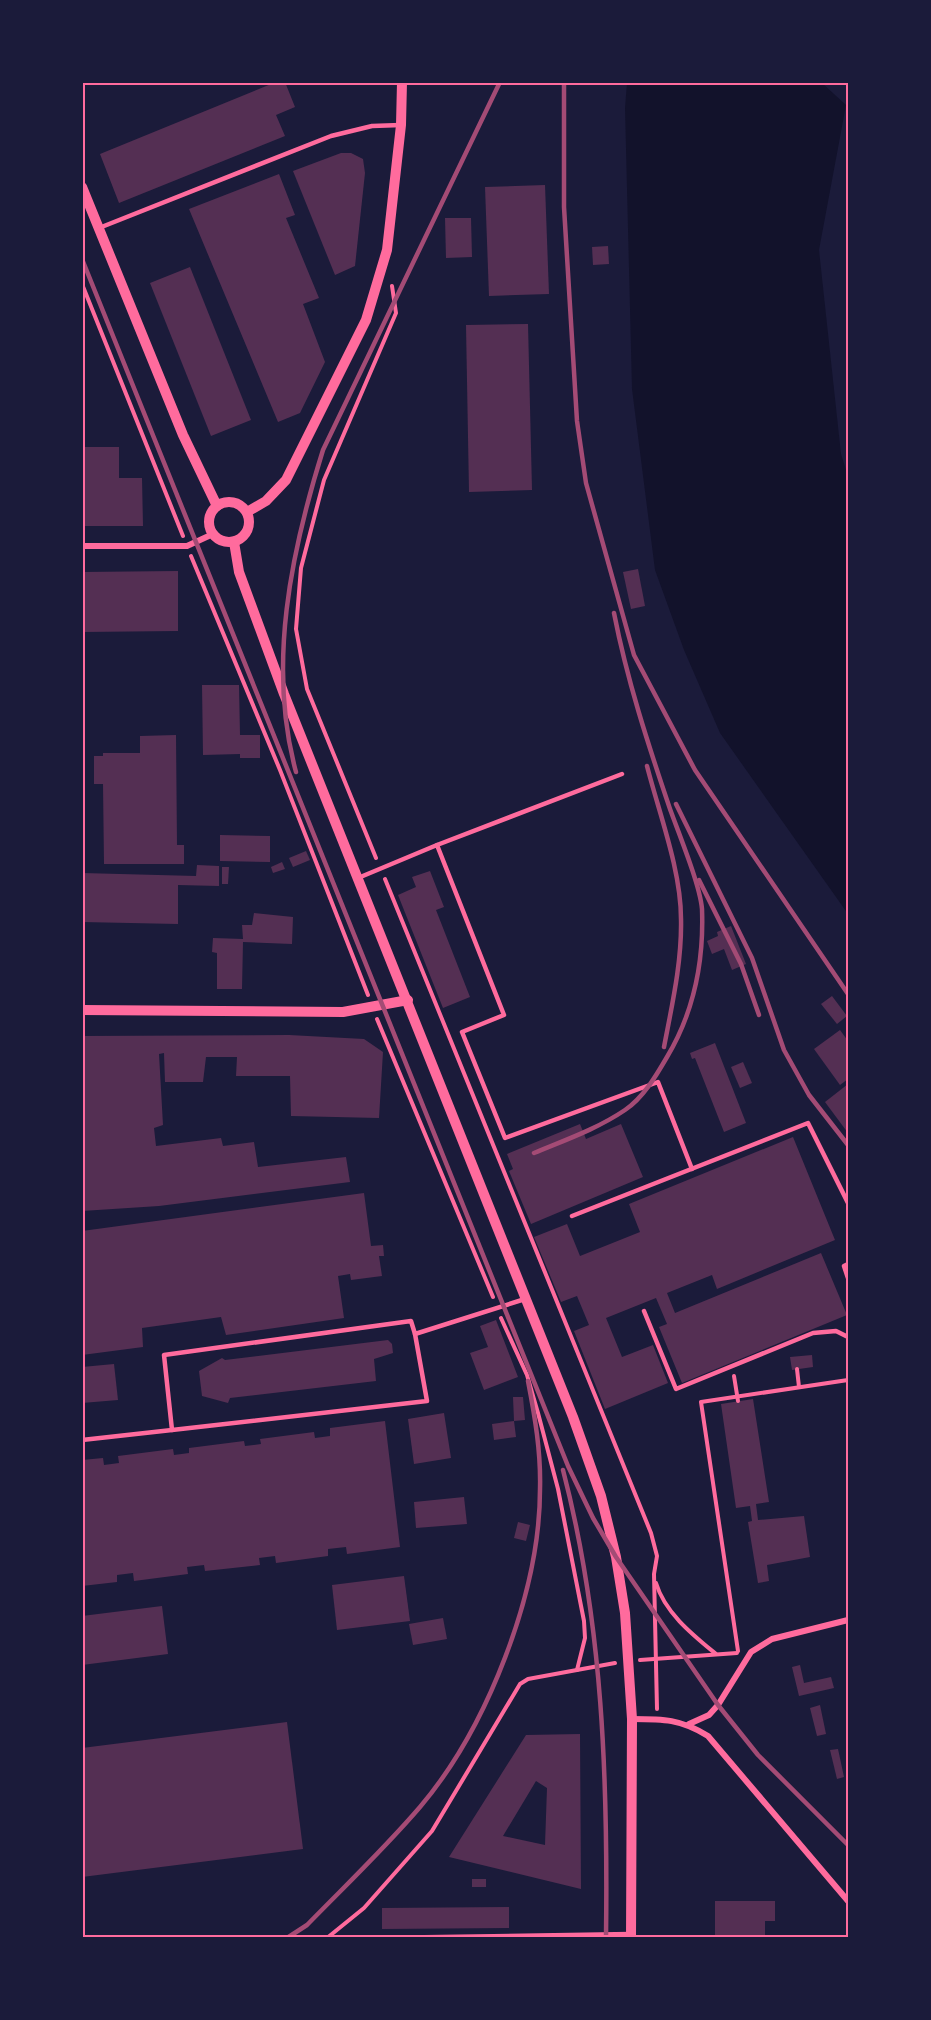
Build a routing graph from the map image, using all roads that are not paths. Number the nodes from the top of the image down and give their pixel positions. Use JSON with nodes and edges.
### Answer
{"nodes":[{"id":1,"x":402,"y":82,"type":"edge"},
{"id":2,"x":401,"y":125,"type":"junction"},
{"id":3,"x":82,"y":187,"type":"edge"},
{"id":4,"x":99,"y":228,"type":"junction"},
{"id":5,"x":217,"y":506,"type":"junction"},
{"id":6,"x":247,"y":512,"type":"junction"},
{"id":7,"x":213,"y":534,"type":"junction"},
{"id":8,"x":234,"y":542,"type":"junction"},
{"id":9,"x":82,"y":546,"type":"edge"},
{"id":10,"x":622,"y":774,"type":"dead end"},
{"id":11,"x":437,"y":845,"type":"junction"},
{"id":12,"x":358,"y":878,"type":"junction"},
{"id":13,"x":408,"y":1000,"type":"junction"},
{"id":14,"x":82,"y":1010,"type":"edge"},
{"id":15,"x":692,"y":1169,"type":"junction"},
{"id":16,"x":849,"y":1203,"type":"edge"},
{"id":17,"x":572,"y":1216,"type":"dead end"},
{"id":18,"x":849,"y":1264,"type":"edge"},
{"id":19,"x":849,"y":1278,"type":"edge"},
{"id":20,"x":525,"y":1299,"type":"junction"},
{"id":21,"x":644,"y":1311,"type":"dead end"},
{"id":22,"x":415,"y":1334,"type":"junction"},
{"id":23,"x":849,"y":1337,"type":"edge"},
{"id":24,"x":172,"y":1430,"type":"junction"},
{"id":25,"x":82,"y":1440,"type":"edge"},
{"id":26,"x":849,"y":1620,"type":"edge"},
{"id":27,"x":632,"y":1719,"type":"junction"},
{"id":28,"x":688,"y":1724,"type":"junction"},
{"id":29,"x":849,"y":1901,"type":"edge"},
{"id":30,"x":631,"y":1936,"type":"edge"},
{"id":31,"x":373,"y":1938,"type":"edge"}],
"edges":[{"from":1,"to":2,"type":"street"},
{"from":2,"to":4,"type":"lane"},
{"from":2,"to":6,"type":"street"},
{"from":3,"to":4,"type":"street"},
{"from":4,"to":5,"type":"street"},
{"from":5,"to":6,"type":"street"},
{"from":5,"to":7,"type":"street"},
{"from":6,"to":8,"type":"street"},
{"from":7,"to":8,"type":"street"},
{"from":7,"to":9,"type":"street"},
{"from":8,"to":12,"type":"street"},
{"from":10,"to":11,"type":"lane"},
{"from":11,"to":12,"type":"lane"},
{"from":11,"to":15,"type":"lane"},
{"from":12,"to":13,"type":"street"},
{"from":13,"to":14,"type":"street"},
{"from":13,"to":20,"type":"street"},
{"from":15,"to":16,"type":"lane"},
{"from":15,"to":17,"type":"lane"},
{"from":18,"to":19,"type":"lane"},
{"from":20,"to":22,"type":"lane"},
{"from":20,"to":27,"type":"street"},
{"from":21,"to":23,"type":"lane"},
{"from":22,"to":24,"type":"lane"},
{"from":22,"to":24,"type":"lane"},
{"from":24,"to":25,"type":"lane"},
{"from":26,"to":28,"type":"street"},
{"from":27,"to":28,"type":"street"},
{"from":27,"to":30,"type":"street"},
{"from":28,"to":29,"type":"street"},
{"from":30,"to":31,"type":"lane"}]}
